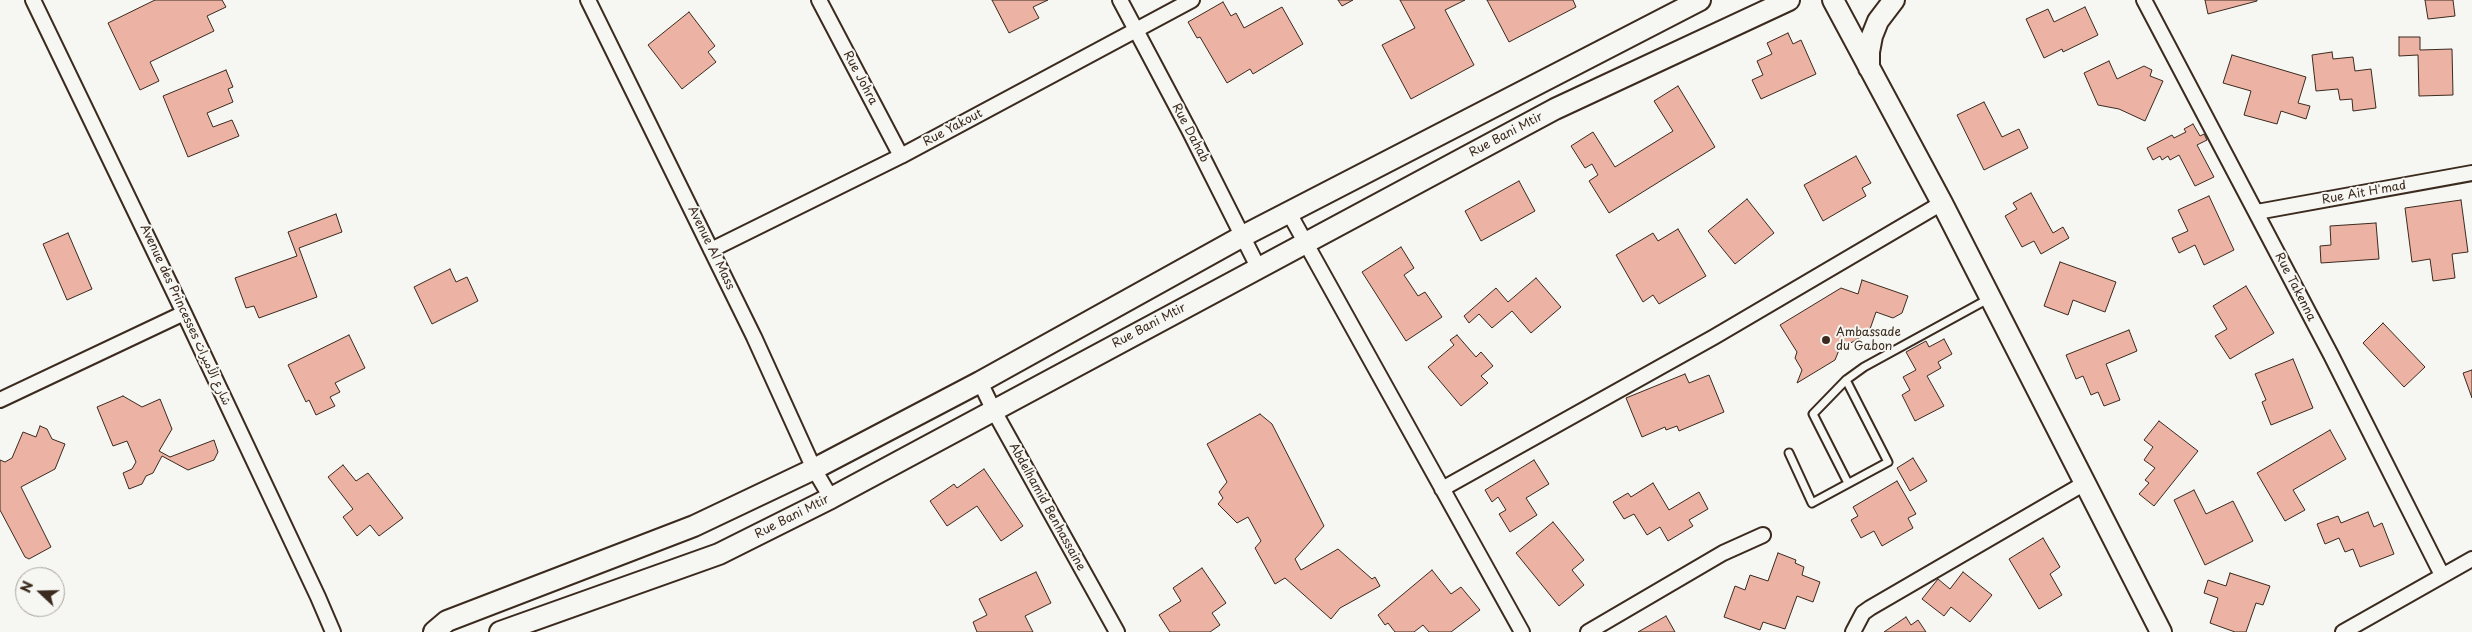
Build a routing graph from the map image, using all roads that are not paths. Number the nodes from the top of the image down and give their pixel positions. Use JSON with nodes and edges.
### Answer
{"nodes":[{"id":1,"x":33,"y":0,"type":"edge"},
{"id":2,"x":588,"y":0,"type":"edge"},
{"id":3,"x":819,"y":0,"type":"edge"},
{"id":4,"x":1120,"y":0,"type":"edge"},
{"id":5,"x":1192,"y":0,"type":"edge"},
{"id":6,"x":1700,"y":0,"type":"edge"},
{"id":7,"x":1790,"y":0,"type":"edge"},
{"id":8,"x":1834,"y":0,"type":"edge"},
{"id":9,"x":1894,"y":0,"type":"edge"},
{"id":10,"x":2144,"y":0,"type":"edge"},
{"id":11,"x":1135,"y":31,"type":"junction"},
{"id":12,"x":1870,"y":68,"type":"junction"},
{"id":13,"x":901,"y":156,"type":"junction"},
{"id":14,"x":2472,"y":173,"type":"edge"},
{"id":15,"x":1942,"y":204,"type":"junction"},
{"id":16,"x":2257,"y":212,"type":"junction"},
{"id":17,"x":1289,"y":213,"type":"junction"},
{"id":18,"x":1243,"y":236,"type":"junction"},
{"id":19,"x":1306,"y":244,"type":"junction"},
{"id":20,"x":711,"y":250,"type":"junction"},
{"id":21,"x":1258,"y":267,"type":"junction"},
{"id":22,"x":1990,"y":298,"type":"junction"},
{"id":23,"x":184,"y":313,"type":"junction"},
{"id":24,"x":1846,"y":380,"type":"junction"},
{"id":25,"x":980,"y":382,"type":"junction"},
{"id":26,"x":0,"y":400,"type":"edge"},
{"id":27,"x":994,"y":411,"type":"junction"},
{"id":28,"x":1789,"y":454,"type":"dead end"},
{"id":29,"x":814,"y":469,"type":"junction"},
{"id":30,"x":1848,"y":483,"type":"junction"},
{"id":31,"x":2085,"y":483,"type":"junction"},
{"id":32,"x":1442,"y":489,"type":"junction"},
{"id":33,"x":831,"y":498,"type":"junction"},
{"id":34,"x":1763,"y":535,"type":"dead end"},
{"id":35,"x":2472,"y":559,"type":"edge"},
{"id":36,"x":2442,"y":575,"type":"junction"},
{"id":37,"x":444,"y":628,"type":"edge"},
{"id":38,"x":333,"y":632,"type":"edge"},
{"id":39,"x":500,"y":632,"type":"edge"},
{"id":40,"x":1117,"y":632,"type":"edge"},
{"id":41,"x":1522,"y":632,"type":"edge"},
{"id":42,"x":1588,"y":632,"type":"edge"},
{"id":43,"x":1852,"y":632,"type":"edge"},
{"id":44,"x":2161,"y":632,"type":"edge"},
{"id":45,"x":2343,"y":632,"type":"edge"}],
"edges":[{"from":1,"to":23,"type":"street","name":"Avenue des Princesses شارع الأميرات"},
{"from":2,"to":20,"type":"street","name":"Avenue Al Mass"},
{"from":3,"to":13,"type":"street","name":"Rue Johra"},
{"from":4,"to":11,"type":"street","name":"Rue Dahab"},
{"from":5,"to":11,"type":"street","name":"Rue Yakout"},
{"from":6,"to":17,"type":"street"},
{"from":7,"to":19,"type":"street","name":"Rue Bani Mtir"},
{"from":8,"to":12,"type":"street"},
{"from":9,"to":12,"type":"street"},
{"from":10,"to":16,"type":"street","name":"Rue Takenna"},
{"from":11,"to":13,"type":"street","name":"Rue Yakout"},
{"from":11,"to":18,"type":"street","name":"Rue Dahab"},
{"from":12,"to":15,"type":"street"},
{"from":13,"to":20,"type":"street","name":"Rue Yakout"},
{"from":14,"to":16,"type":"street","name":"Rue Ait H'mad"},
{"from":15,"to":22,"type":"street"},
{"from":15,"to":32,"type":"street"},
{"from":16,"to":36,"type":"street","name":"Rue Takenna"},
{"from":17,"to":18,"type":"street"},
{"from":17,"to":19,"type":"street"},
{"from":18,"to":21,"type":"street","name":"Rue Dahab"},
{"from":18,"to":25,"type":"street"},
{"from":19,"to":21,"type":"street","name":"Rue Bani Mtir"},
{"from":19,"to":32,"type":"street"},
{"from":20,"to":29,"type":"street","name":"Avenue Al Mass"},
{"from":21,"to":27,"type":"street","name":"Rue Bani Mtir"},
{"from":22,"to":24,"type":"lane"},
{"from":22,"to":31,"type":"street"},
{"from":23,"to":26,"type":"street"},
{"from":23,"to":38,"type":"street","name":"Avenue des Princesses شارع الأميرات"},
{"from":24,"to":30,"type":"lane"},
{"from":24,"to":30,"type":"lane"},
{"from":25,"to":27,"type":"street","name":"Abdelhamid Benhassaine"},
{"from":25,"to":29,"type":"street"},
{"from":27,"to":33,"type":"street","name":"Rue Bani Mtir"},
{"from":27,"to":40,"type":"street","name":"Abdelhamid Benhassaine"},
{"from":28,"to":30,"type":"lane"},
{"from":29,"to":33,"type":"street","name":"Avenue Al Mass"},
{"from":29,"to":37,"type":"street"},
{"from":31,"to":43,"type":"street"},
{"from":31,"to":44,"type":"street"},
{"from":32,"to":41,"type":"street"},
{"from":33,"to":39,"type":"street","name":"Rue Bani Mtir"},
{"from":34,"to":42,"type":"street"},
{"from":35,"to":36,"type":"street"},
{"from":36,"to":45,"type":"street"}]}
